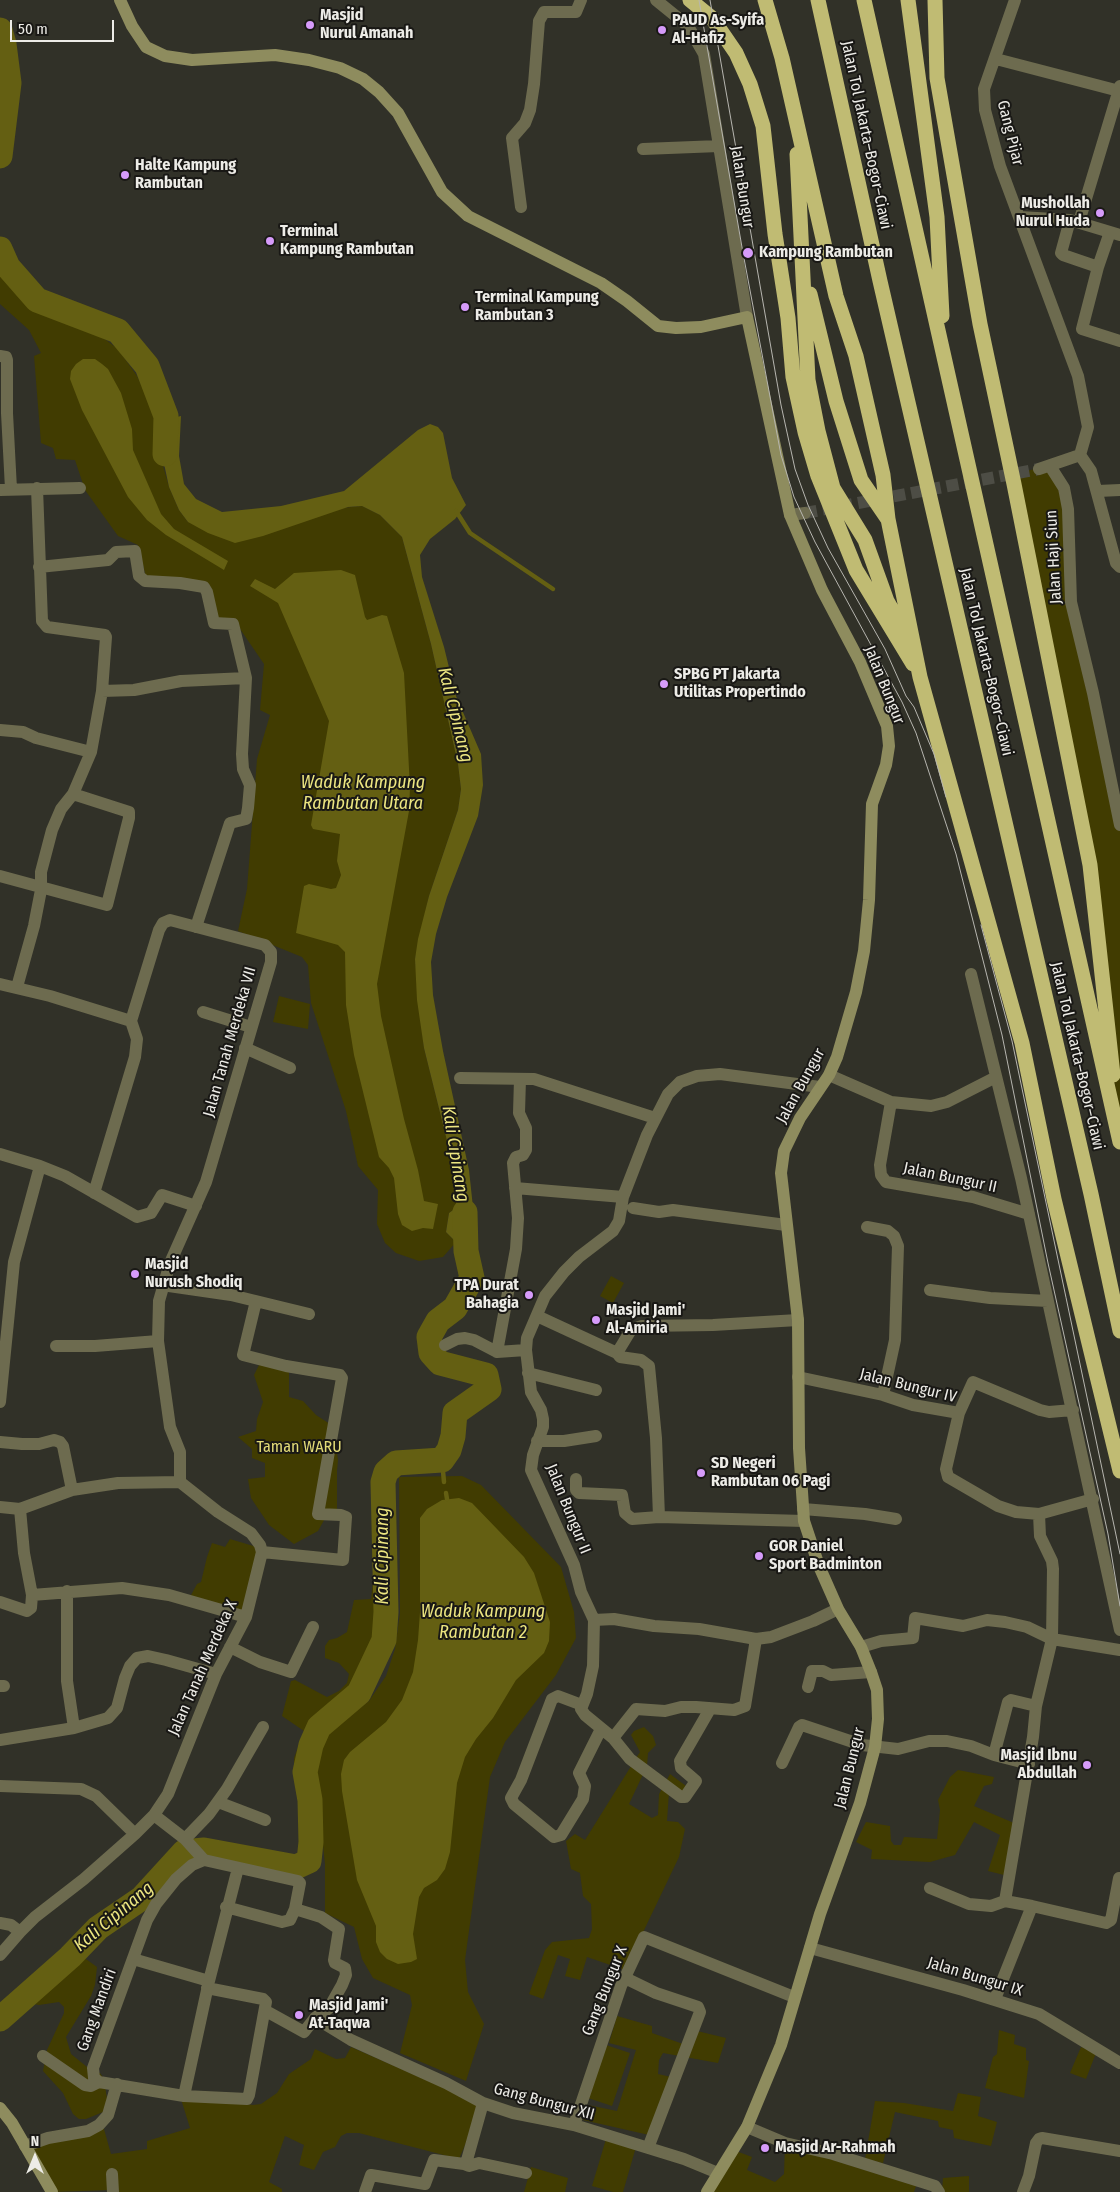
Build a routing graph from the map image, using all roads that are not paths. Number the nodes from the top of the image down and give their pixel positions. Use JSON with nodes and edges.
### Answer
{"nodes":[{"id":1,"x":120,"y":0,"type":"edge"},
{"id":2,"x":581,"y":0,"type":"edge"},
{"id":3,"x":656,"y":0,"type":"edge"},
{"id":4,"x":690,"y":0,"type":"edge"},
{"id":5,"x":765,"y":0,"type":"edge"},
{"id":6,"x":818,"y":0,"type":"edge"},
{"id":7,"x":864,"y":0,"type":"edge"},
{"id":8,"x":908,"y":0,"type":"edge"},
{"id":9,"x":935,"y":0,"type":"edge"},
{"id":10,"x":1015,"y":0,"type":"edge"},
{"id":11,"x":996,"y":59,"type":"junction"},
{"id":12,"x":1119,"y":89,"type":"edge"},
{"id":13,"x":796,"y":118,"type":"junction"},
{"id":14,"x":719,"y":146,"type":"junction"},
{"id":15,"x":643,"y":149,"type":"dead end"},
{"id":16,"x":521,"y":207,"type":"dead end"},
{"id":17,"x":1020,"y":217,"type":"junction"},
{"id":18,"x":1074,"y":221,"type":"junction"},
{"id":19,"x":1115,"y":234,"type":"edge"},
{"id":20,"x":801,"y":255,"type":"junction"},
{"id":21,"x":1098,"y":267,"type":"junction"},
{"id":22,"x":747,"y":317,"type":"junction"},
{"id":23,"x":1120,"y":341,"type":"edge"},
{"id":24,"x":0,"y":356,"type":"edge"},
{"id":25,"x":944,"y":360,"type":"junction"},
{"id":26,"x":3,"y":413,"type":"edge"},
{"id":27,"x":1080,"y":455,"type":"junction"},
{"id":28,"x":37,"y":488,"type":"junction"},
{"id":29,"x":80,"y":488,"type":"dead end"},
{"id":30,"x":5,"y":490,"type":"edge"},
{"id":31,"x":1120,"y":490,"type":"edge"},
{"id":32,"x":1098,"y":491,"type":"junction"},
{"id":33,"x":804,"y":513,"type":"tunnel mouth"},
{"id":34,"x":790,"y":515,"type":"junction"},
{"id":35,"x":888,"y":520,"type":"junction"},
{"id":36,"x":39,"y":567,"type":"junction"},
{"id":37,"x":1120,"y":567,"type":"edge"},
{"id":38,"x":914,"y":647,"type":"junction"},
{"id":39,"x":920,"y":677,"type":"junction"},
{"id":40,"x":246,"y":678,"type":"junction"},
{"id":41,"x":102,"y":691,"type":"junction"},
{"id":42,"x":0,"y":730,"type":"edge"},
{"id":43,"x":91,"y":752,"type":"junction"},
{"id":44,"x":73,"y":794,"type":"junction"},
{"id":45,"x":1120,"y":825,"type":"edge"},
{"id":46,"x":0,"y":876,"type":"edge"},
{"id":47,"x":41,"y":886,"type":"junction"},
{"id":48,"x":196,"y":927,"type":"junction"},
{"id":49,"x":971,"y":974,"type":"dead end"},
{"id":50,"x":0,"y":984,"type":"edge"},
{"id":51,"x":17,"y":987,"type":"junction"},
{"id":52,"x":203,"y":1012,"type":"dead end"},
{"id":53,"x":131,"y":1021,"type":"junction"},
{"id":54,"x":251,"y":1027,"type":"junction"},
{"id":55,"x":245,"y":1048,"type":"junction"},
{"id":56,"x":290,"y":1068,"type":"dead end"},
{"id":57,"x":829,"y":1075,"type":"junction"},
{"id":58,"x":996,"y":1077,"type":"junction"},
{"id":59,"x":460,"y":1078,"type":"dead end"},
{"id":60,"x":520,"y":1079,"type":"junction"},
{"id":61,"x":820,"y":1087,"type":"junction"},
{"id":62,"x":891,"y":1102,"type":"junction"},
{"id":63,"x":656,"y":1118,"type":"junction"},
{"id":64,"x":1120,"y":1136,"type":"edge"},
{"id":65,"x":1120,"y":1142,"type":"edge"},
{"id":66,"x":0,"y":1154,"type":"edge"},
{"id":67,"x":40,"y":1166,"type":"junction"},
{"id":68,"x":515,"y":1188,"type":"junction"},
{"id":69,"x":94,"y":1193,"type":"junction"},
{"id":70,"x":623,"y":1197,"type":"junction"},
{"id":71,"x":196,"y":1206,"type":"junction"},
{"id":72,"x":633,"y":1208,"type":"dead end"},
{"id":73,"x":1029,"y":1214,"type":"junction"},
{"id":74,"x":786,"y":1225,"type":"junction"},
{"id":75,"x":868,"y":1227,"type":"dead end"},
{"id":76,"x":162,"y":1285,"type":"junction"},
{"id":77,"x":930,"y":1290,"type":"dead end"},
{"id":78,"x":1048,"y":1300,"type":"junction"},
{"id":79,"x":256,"y":1301,"type":"junction"},
{"id":80,"x":4,"y":1313,"type":"edge"},
{"id":81,"x":309,"y":1314,"type":"dead end"},
{"id":82,"x":537,"y":1316,"type":"junction"},
{"id":83,"x":798,"y":1320,"type":"junction"},
{"id":84,"x":1120,"y":1331,"type":"edge"},
{"id":85,"x":158,"y":1341,"type":"junction"},
{"id":86,"x":445,"y":1345,"type":"dead end"},
{"id":87,"x":56,"y":1346,"type":"dead end"},
{"id":88,"x":526,"y":1350,"type":"junction"},
{"id":89,"x":498,"y":1352,"type":"junction"},
{"id":90,"x":617,"y":1353,"type":"junction"},
{"id":91,"x":528,"y":1373,"type":"junction"},
{"id":92,"x":798,"y":1377,"type":"junction"},
{"id":93,"x":596,"y":1390,"type":"dead end"},
{"id":94,"x":883,"y":1395,"type":"junction"},
{"id":95,"x":0,"y":1402,"type":"edge"},
{"id":96,"x":1073,"y":1410,"type":"junction"},
{"id":97,"x":959,"y":1413,"type":"junction"},
{"id":98,"x":596,"y":1436,"type":"dead end"},
{"id":99,"x":538,"y":1441,"type":"junction"},
{"id":100,"x":0,"y":1442,"type":"edge"},
{"id":101,"x":1120,"y":1471,"type":"edge"},
{"id":102,"x":576,"y":1479,"type":"dead end"},
{"id":103,"x":180,"y":1482,"type":"junction"},
{"id":104,"x":72,"y":1490,"type":"junction"},
{"id":105,"x":1092,"y":1499,"type":"junction"},
{"id":106,"x":0,"y":1507,"type":"edge"},
{"id":107,"x":20,"y":1509,"type":"junction"},
{"id":108,"x":1039,"y":1514,"type":"junction"},
{"id":109,"x":803,"y":1515,"type":"junction"},
{"id":110,"x":659,"y":1516,"type":"junction"},
{"id":111,"x":896,"y":1519,"type":"dead end"},
{"id":112,"x":262,"y":1552,"type":"junction"},
{"id":113,"x":67,"y":1591,"type":"junction"},
{"id":114,"x":32,"y":1594,"type":"junction"},
{"id":115,"x":0,"y":1602,"type":"edge"},
{"id":116,"x":838,"y":1609,"type":"junction"},
{"id":117,"x":246,"y":1618,"type":"junction"},
{"id":118,"x":594,"y":1620,"type":"junction"},
{"id":119,"x":313,"y":1627,"type":"dead end"},
{"id":120,"x":1120,"y":1630,"type":"edge"},
{"id":121,"x":756,"y":1639,"type":"junction"},
{"id":122,"x":1052,"y":1639,"type":"junction"},
{"id":123,"x":230,"y":1647,"type":"junction"},
{"id":124,"x":862,"y":1647,"type":"junction"},
{"id":125,"x":1120,"y":1650,"type":"edge"},
{"id":126,"x":871,"y":1672,"type":"junction"},
{"id":127,"x":216,"y":1674,"type":"junction"},
{"id":128,"x":808,"y":1687,"type":"dead end"},
{"id":129,"x":582,"y":1705,"type":"junction"},
{"id":130,"x":1036,"y":1706,"type":"junction"},
{"id":131,"x":710,"y":1709,"type":"junction"},
{"id":132,"x":262,"y":1726,"type":"dead end"},
{"id":133,"x":74,"y":1728,"type":"junction"},
{"id":134,"x":601,"y":1729,"type":"junction"},
{"id":135,"x":613,"y":1738,"type":"junction"},
{"id":136,"x":0,"y":1740,"type":"edge"},
{"id":137,"x":875,"y":1747,"type":"junction"},
{"id":138,"x":994,"y":1756,"type":"junction"},
{"id":139,"x":782,"y":1764,"type":"dead end"},
{"id":140,"x":1029,"y":1764,"type":"junction"},
{"id":141,"x":0,"y":1786,"type":"edge"},
{"id":142,"x":218,"y":1802,"type":"junction"},
{"id":143,"x":154,"y":1815,"type":"junction"},
{"id":144,"x":265,"y":1820,"type":"dead end"},
{"id":145,"x":135,"y":1834,"type":"junction"},
{"id":146,"x":187,"y":1841,"type":"junction"},
{"id":147,"x":202,"y":1858,"type":"junction"},
{"id":148,"x":238,"y":1868,"type":"junction"},
{"id":149,"x":1119,"y":1878,"type":"dead end"},
{"id":150,"x":930,"y":1888,"type":"dead end"},
{"id":151,"x":1006,"y":1901,"type":"junction"},
{"id":152,"x":1032,"y":1906,"type":"junction"},
{"id":153,"x":226,"y":1907,"type":"junction"},
{"id":154,"x":295,"y":1908,"type":"junction"},
{"id":155,"x":0,"y":1923,"type":"edge"},
{"id":156,"x":20,"y":1932,"type":"junction"},
{"id":157,"x":810,"y":1948,"type":"junction"},
{"id":158,"x":0,"y":1955,"type":"edge"},
{"id":159,"x":133,"y":1959,"type":"junction"},
{"id":160,"x":625,"y":1978,"type":"junction"},
{"id":161,"x":208,"y":1984,"type":"junction"},
{"id":162,"x":794,"y":1997,"type":"junction"},
{"id":163,"x":995,"y":1999,"type":"junction"},
{"id":164,"x":266,"y":2011,"type":"junction"},
{"id":165,"x":315,"y":2018,"type":"junction"},
{"id":166,"x":43,"y":2056,"type":"dead end"},
{"id":167,"x":1120,"y":2063,"type":"edge"},
{"id":168,"x":99,"y":2082,"type":"junction"},
{"id":169,"x":117,"y":2084,"type":"junction"},
{"id":170,"x":184,"y":2096,"type":"junction"},
{"id":171,"x":483,"y":2103,"type":"junction"},
{"id":172,"x":0,"y":2108,"type":"edge"},
{"id":173,"x":574,"y":2125,"type":"junction"},
{"id":174,"x":747,"y":2128,"type":"junction"},
{"id":175,"x":25,"y":2146,"type":"junction"},
{"id":176,"x":648,"y":2148,"type":"junction"},
{"id":177,"x":1120,"y":2151,"type":"edge"},
{"id":178,"x":464,"y":2164,"type":"junction"},
{"id":179,"x":526,"y":2173,"type":"dead end"},
{"id":180,"x":718,"y":2173,"type":"junction"},
{"id":181,"x":112,"y":2174,"type":"dead end"},
{"id":182,"x":52,"y":2192,"type":"edge"},
{"id":183,"x":114,"y":2192,"type":"edge"},
{"id":184,"x":365,"y":2192,"type":"edge"},
{"id":185,"x":707,"y":2192,"type":"edge"},
{"id":186,"x":939,"y":2192,"type":"edge"},
{"id":187,"x":1023,"y":2192,"type":"edge"}],
"edges":[{"from":1,"to":22,"type":"street"},
{"from":2,"to":16,"type":"street"},
{"from":3,"to":14,"type":"street","name":"Jalan Bungur"},
{"from":4,"to":39,"type":"highway"},
{"from":5,"to":13,"type":"highway"},
{"from":6,"to":84,"type":"highway","name":"Jalan Tol Jakarta–Bogor–Ciawi"},
{"from":7,"to":25,"type":"highway","name":"Jalan Tol Jakarta–Bogor–Ciawi"},
{"from":8,"to":25,"type":"highway"},
{"from":9,"to":64,"type":"highway"},
{"from":10,"to":11,"type":"street","name":"Gang Pijar"},
{"from":11,"to":12,"type":"street"},
{"from":11,"to":17,"type":"street","name":"Gang Pijar"},
{"from":12,"to":18,"type":"street"},
{"from":13,"to":20,"type":"highway"},
{"from":13,"to":35,"type":"highway"},
{"from":14,"to":15,"type":"street"},
{"from":14,"to":22,"type":"street","name":"Jalan Bungur"},
{"from":17,"to":18,"type":"street"},
{"from":17,"to":27,"type":"street","name":"Gang Pijar"},
{"from":18,"to":19,"type":"street"},
{"from":18,"to":21,"type":"street"},
{"from":19,"to":21,"type":"street"},
{"from":20,"to":35,"type":"highway"},
{"from":20,"to":38,"type":"highway"},
{"from":21,"to":23,"type":"street"},
{"from":22,"to":34,"type":"street","name":"Jalan Bungur"},
{"from":24,"to":26,"type":"street"},
{"from":25,"to":65,"type":"highway","name":"Jalan Tol Jakarta–Bogor–Ciawi"},
{"from":26,"to":30,"type":"street"},
{"from":27,"to":32,"type":"street"},
{"from":27,"to":45,"type":"street","name":"Jalan Haji Siun"},
{"from":28,"to":29,"type":"street"},
{"from":28,"to":30,"type":"street"},
{"from":28,"to":36,"type":"street"},
{"from":31,"to":32,"type":"street"},
{"from":32,"to":37,"type":"street"},
{"from":33,"to":34,"type":"street"},
{"from":34,"to":57,"type":"street","name":"Jalan Bungur"},
{"from":35,"to":38,"type":"highway"},
{"from":36,"to":40,"type":"street"},
{"from":36,"to":41,"type":"street"},
{"from":38,"to":39,"type":"highway"},
{"from":39,"to":101,"type":"highway"},
{"from":40,"to":41,"type":"street"},
{"from":40,"to":48,"type":"street"},
{"from":41,"to":43,"type":"street"},
{"from":42,"to":43,"type":"street"},
{"from":43,"to":44,"type":"street"},
{"from":44,"to":47,"type":"street"},
{"from":44,"to":47,"type":"street"},
{"from":46,"to":47,"type":"street"},
{"from":47,"to":51,"type":"street"},
{"from":48,"to":53,"type":"street","name":"Jalan Tanah Merdeka VII"},
{"from":48,"to":54,"type":"street","name":"Jalan Tanah Merdeka VII"},
{"from":49,"to":58,"type":"street"},
{"from":50,"to":51,"type":"street"},
{"from":51,"to":53,"type":"street"},
{"from":52,"to":54,"type":"street"},
{"from":53,"to":69,"type":"street"},
{"from":54,"to":55,"type":"street","name":"Jalan Tanah Merdeka VII"},
{"from":55,"to":56,"type":"street"},
{"from":55,"to":71,"type":"street","name":"Jalan Tanah Merdeka VII"},
{"from":57,"to":61,"type":"street","name":"Jalan Bungur"},
{"from":57,"to":62,"type":"street"},
{"from":58,"to":62,"type":"street"},
{"from":58,"to":73,"type":"street"},
{"from":59,"to":60,"type":"street"},
{"from":60,"to":63,"type":"street"},
{"from":60,"to":68,"type":"street"},
{"from":61,"to":63,"type":"street","name":"Jalan Bungur II"},
{"from":61,"to":74,"type":"street","name":"Jalan Bungur"},
{"from":62,"to":73,"type":"street","name":"Jalan Bungur II"},
{"from":63,"to":70,"type":"street","name":"Jalan Bungur II"},
{"from":66,"to":67,"type":"street"},
{"from":67,"to":69,"type":"street"},
{"from":67,"to":80,"type":"street"},
{"from":68,"to":70,"type":"street"},
{"from":68,"to":89,"type":"street"},
{"from":69,"to":71,"type":"street"},
{"from":70,"to":82,"type":"street","name":"Jalan Bungur II"},
{"from":71,"to":76,"type":"street","name":"Jalan Tanah Merdeka VII"},
{"from":72,"to":74,"type":"street"},
{"from":73,"to":78,"type":"street"},
{"from":74,"to":83,"type":"street","name":"Jalan Bungur"},
{"from":75,"to":94,"type":"street"},
{"from":76,"to":79,"type":"street"},
{"from":76,"to":85,"type":"street","name":"Jalan Tanah Merdeka VII"},
{"from":77,"to":78,"type":"street"},
{"from":78,"to":96,"type":"street"},
{"from":79,"to":81,"type":"street"},
{"from":79,"to":112,"type":"street"},
{"from":80,"to":95,"type":"street"},
{"from":82,"to":88,"type":"street","name":"Jalan Bungur II"},
{"from":82,"to":90,"type":"street"},
{"from":83,"to":90,"type":"street"},
{"from":83,"to":92,"type":"street","name":"Jalan Bungur"},
{"from":85,"to":87,"type":"street"},
{"from":85,"to":103,"type":"street","name":"Jalan Tanah Merdeka VII"},
{"from":86,"to":89,"type":"street"},
{"from":88,"to":89,"type":"street"},
{"from":88,"to":91,"type":"street","name":"Jalan Bungur II"},
{"from":90,"to":110,"type":"street"},
{"from":91,"to":93,"type":"street"},
{"from":91,"to":99,"type":"street","name":"Jalan Bungur II"},
{"from":92,"to":94,"type":"street","name":"Jalan Bungur IV"},
{"from":92,"to":109,"type":"street","name":"Jalan Bungur"},
{"from":94,"to":97,"type":"street","name":"Jalan Bungur IV"},
{"from":96,"to":97,"type":"street"},
{"from":96,"to":105,"type":"street"},
{"from":97,"to":108,"type":"street","name":"Jalan Bungur IV"},
{"from":98,"to":99,"type":"street"},
{"from":99,"to":118,"type":"street","name":"Jalan Bungur II"},
{"from":100,"to":104,"type":"street"},
{"from":102,"to":110,"type":"street"},
{"from":103,"to":104,"type":"street"},
{"from":103,"to":112,"type":"street"},
{"from":104,"to":107,"type":"street"},
{"from":105,"to":108,"type":"street","name":"Jalan Bungur IV"},
{"from":105,"to":120,"type":"street"},
{"from":106,"to":107,"type":"street"},
{"from":107,"to":114,"type":"street"},
{"from":108,"to":122,"type":"street"},
{"from":109,"to":110,"type":"street"},
{"from":109,"to":111,"type":"street"},
{"from":109,"to":116,"type":"street","name":"Jalan Bungur"},
{"from":112,"to":117,"type":"street","name":"Jalan Tanah Merdeka X"},
{"from":113,"to":114,"type":"street"},
{"from":113,"to":117,"type":"street"},
{"from":113,"to":133,"type":"street"},
{"from":114,"to":115,"type":"street"},
{"from":116,"to":121,"type":"street"},
{"from":116,"to":124,"type":"street","name":"Jalan Bungur"},
{"from":117,"to":123,"type":"street","name":"Jalan Tanah Merdeka X"},
{"from":118,"to":121,"type":"street"},
{"from":118,"to":129,"type":"street"},
{"from":119,"to":123,"type":"street"},
{"from":121,"to":131,"type":"street"},
{"from":122,"to":124,"type":"street"},
{"from":122,"to":125,"type":"street"},
{"from":122,"to":130,"type":"street"},
{"from":123,"to":127,"type":"street","name":"Jalan Tanah Merdeka X"},
{"from":124,"to":126,"type":"street","name":"Jalan Bungur"},
{"from":126,"to":128,"type":"street"},
{"from":126,"to":137,"type":"street","name":"Jalan Bungur"},
{"from":127,"to":133,"type":"street"},
{"from":127,"to":143,"type":"street","name":"Jalan Tanah Merdeka X"},
{"from":129,"to":134,"type":"street"},
{"from":129,"to":134,"type":"street"},
{"from":130,"to":138,"type":"street"},
{"from":130,"to":140,"type":"street"},
{"from":131,"to":135,"type":"street"},
{"from":131,"to":135,"type":"street"},
{"from":132,"to":142,"type":"street"},
{"from":133,"to":136,"type":"street"},
{"from":134,"to":135,"type":"street"},
{"from":137,"to":138,"type":"street"},
{"from":137,"to":139,"type":"street"},
{"from":137,"to":157,"type":"street","name":"Jalan Bungur"},
{"from":138,"to":140,"type":"street"},
{"from":140,"to":151,"type":"street"},
{"from":141,"to":145,"type":"street"},
{"from":142,"to":144,"type":"street"},
{"from":142,"to":146,"type":"street"},
{"from":143,"to":145,"type":"street","name":"Jalan Tanah Merdeka X"},
{"from":143,"to":146,"type":"street"},
{"from":145,"to":156,"type":"street","name":"Jalan Tanah Merdeka X"},
{"from":146,"to":147,"type":"street"},
{"from":147,"to":148,"type":"street"},
{"from":147,"to":159,"type":"street","name":"Gang Mandiri"},
{"from":148,"to":153,"type":"street"},
{"from":148,"to":154,"type":"street"},
{"from":149,"to":152,"type":"street"},
{"from":150,"to":151,"type":"street"},
{"from":151,"to":152,"type":"street"},
{"from":152,"to":163,"type":"street"},
{"from":153,"to":154,"type":"street"},
{"from":153,"to":161,"type":"street"},
{"from":154,"to":165,"type":"street"},
{"from":155,"to":156,"type":"street"},
{"from":156,"to":158,"type":"street","name":"Jalan Tanah Merdeka X"},
{"from":157,"to":162,"type":"street","name":"Jalan Bungur"},
{"from":157,"to":163,"type":"street","name":"Jalan Bungur IX"},
{"from":159,"to":161,"type":"street"},
{"from":159,"to":168,"type":"street","name":"Gang Mandiri"},
{"from":160,"to":162,"type":"street","name":"Gang Bungur X"},
{"from":160,"to":173,"type":"street","name":"Gang Bungur X"},
{"from":160,"to":176,"type":"street"},
{"from":161,"to":164,"type":"street"},
{"from":161,"to":170,"type":"street"},
{"from":162,"to":174,"type":"street","name":"Jalan Bungur"},
{"from":163,"to":167,"type":"street","name":"Jalan Bungur IX"},
{"from":164,"to":165,"type":"street"},
{"from":164,"to":170,"type":"street"},
{"from":165,"to":171,"type":"street","name":"Gang Bungur XII"},
{"from":166,"to":168,"type":"street"},
{"from":168,"to":169,"type":"street"},
{"from":169,"to":170,"type":"street"},
{"from":169,"to":175,"type":"street"},
{"from":171,"to":173,"type":"street","name":"Gang Bungur XII"},
{"from":171,"to":178,"type":"street"},
{"from":172,"to":175,"type":"street"},
{"from":173,"to":176,"type":"street","name":"Gang Bungur XII"},
{"from":174,"to":180,"type":"street","name":"Jalan Bungur"},
{"from":174,"to":186,"type":"street"},
{"from":175,"to":182,"type":"street"},
{"from":176,"to":180,"type":"street","name":"Gang Bungur XII"},
{"from":177,"to":187,"type":"street"},
{"from":178,"to":179,"type":"street"},
{"from":178,"to":184,"type":"street"},
{"from":180,"to":185,"type":"street","name":"Jalan Bungur"},
{"from":181,"to":183,"type":"street"}]}
